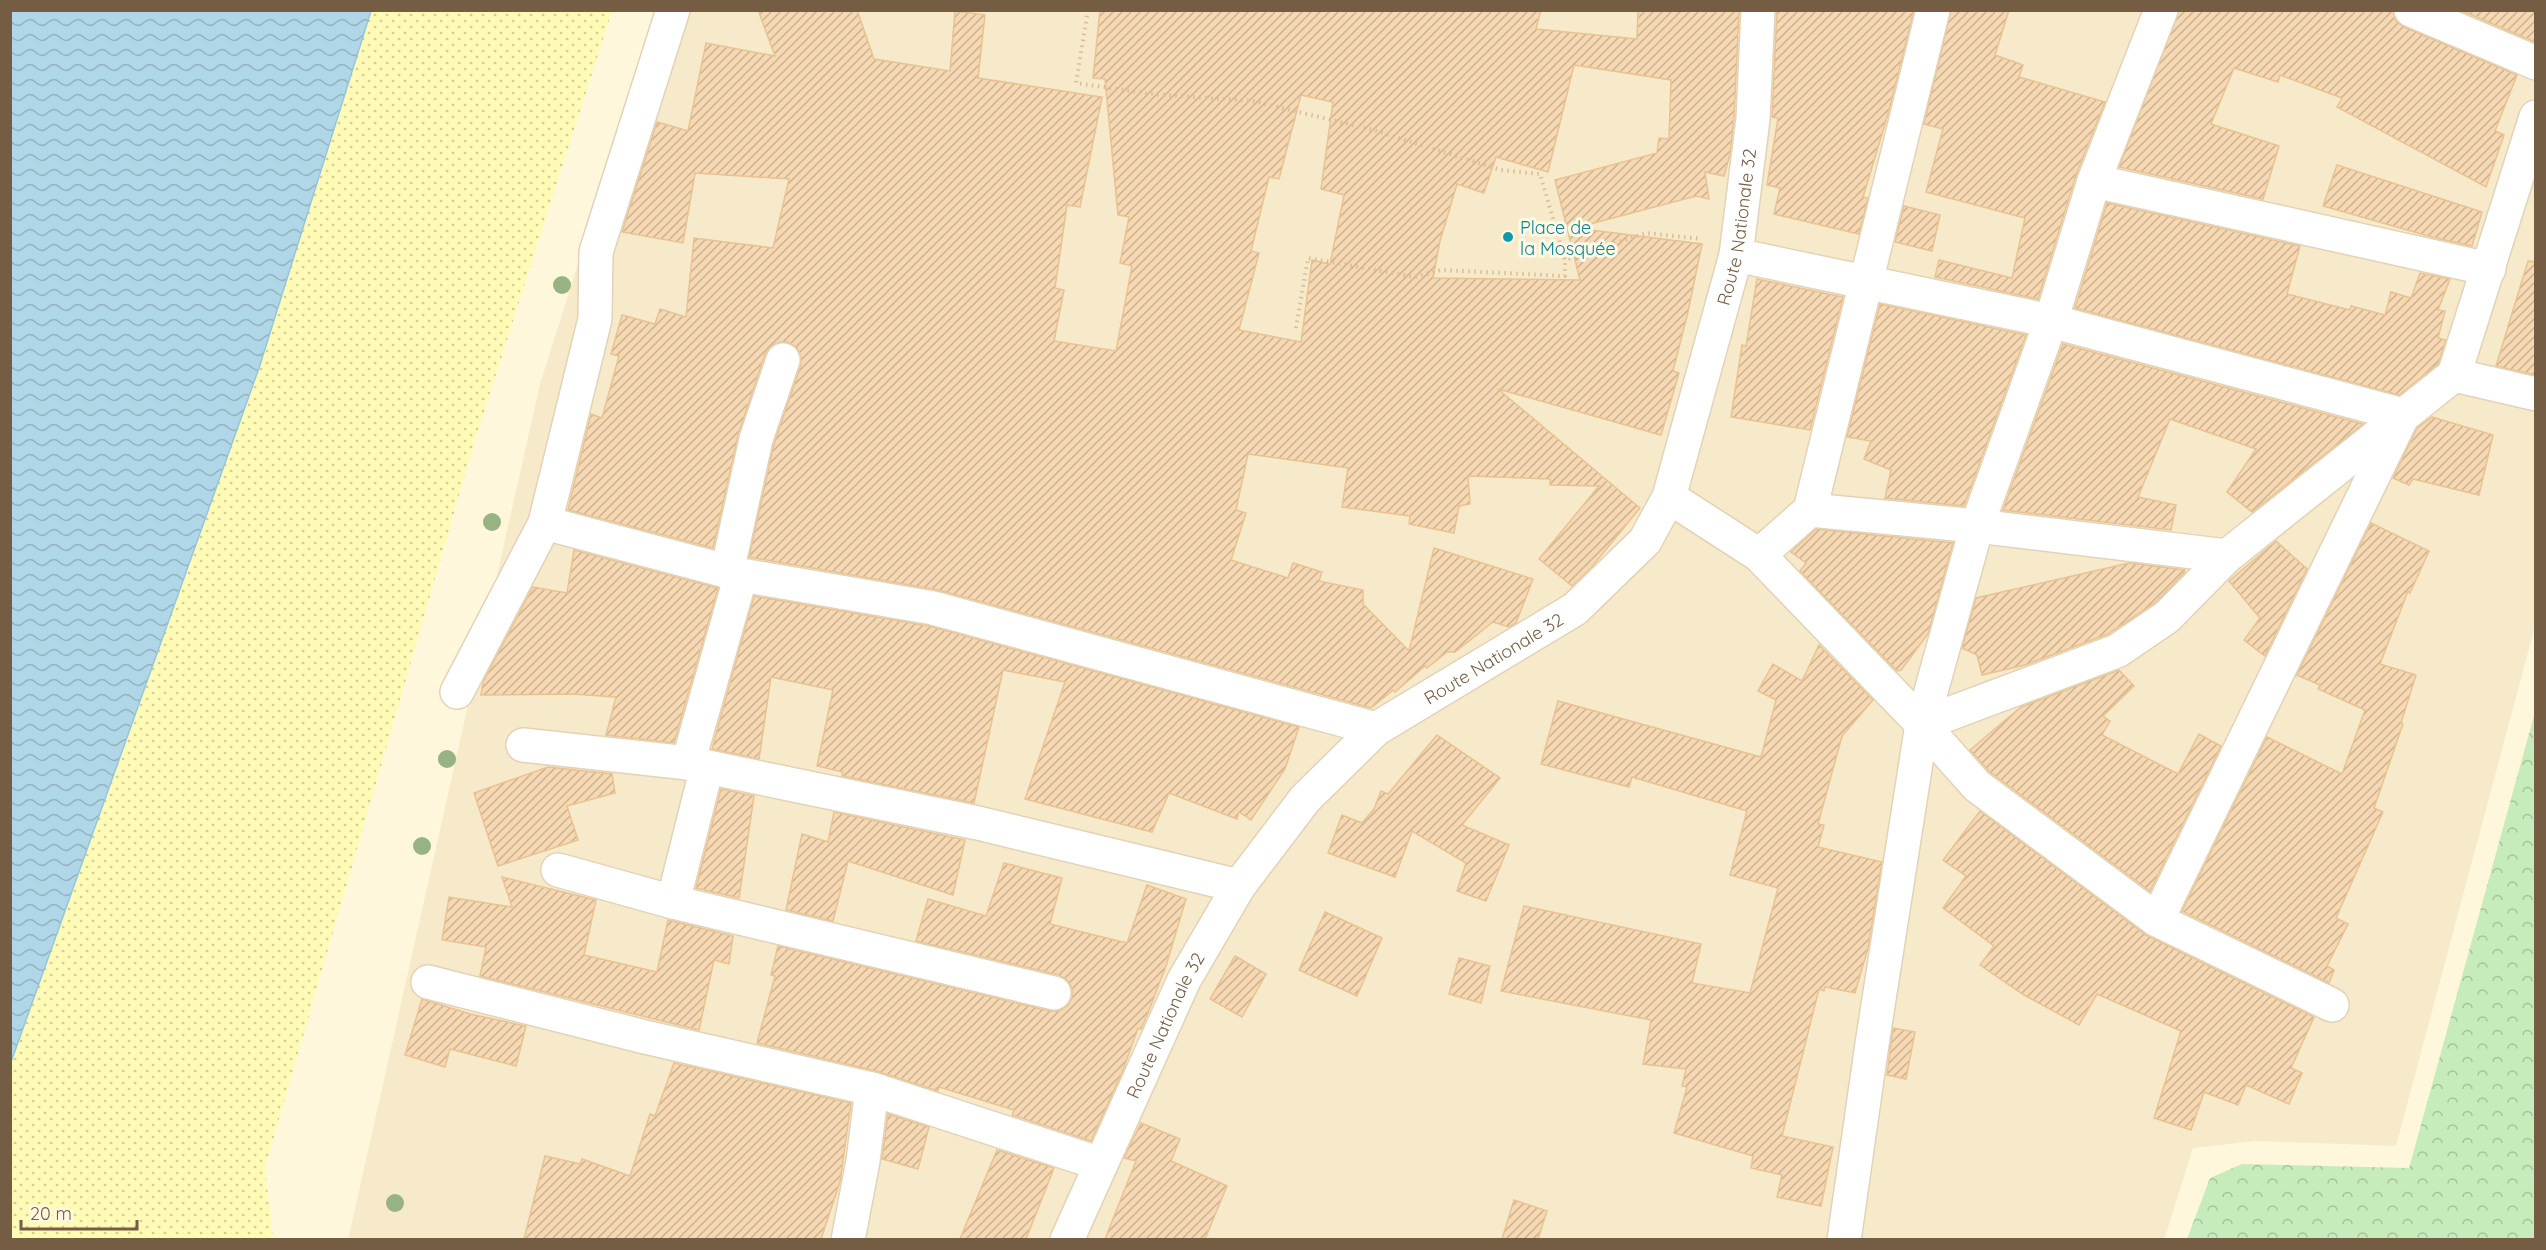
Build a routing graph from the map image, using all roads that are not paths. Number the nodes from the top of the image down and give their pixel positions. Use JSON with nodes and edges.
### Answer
{"nodes":[{"id":1,"x":673,"y":10,"type":"edge"},
{"id":2,"x":1758,"y":10,"type":"edge"},
{"id":3,"x":1933,"y":10,"type":"edge"},
{"id":4,"x":2161,"y":10,"type":"edge"},
{"id":5,"x":2411,"y":10,"type":"edge"},
{"id":6,"x":2535,"y":63,"type":"edge"},
{"id":7,"x":2535,"y":117,"type":"edge"},
{"id":8,"x":2094,"y":181,"type":"junction"},
{"id":9,"x":1737,"y":250,"type":"junction"},
{"id":10,"x":2488,"y":269,"type":"junction"},
{"id":11,"x":1865,"y":282,"type":"junction"},
{"id":12,"x":2051,"y":321,"type":"junction"},
{"id":13,"x":783,"y":360,"type":"dead end"},
{"id":14,"x":2454,"y":375,"type":"junction"},
{"id":15,"x":2535,"y":394,"type":"edge"},
{"id":16,"x":2403,"y":415,"type":"junction"},
{"id":17,"x":1669,"y":497,"type":"junction"},
{"id":18,"x":1810,"y":510,"type":"junction"},
{"id":19,"x":545,"y":523,"type":"junction"},
{"id":20,"x":1977,"y":526,"type":"junction"},
{"id":21,"x":1759,"y":555,"type":"junction"},
{"id":22,"x":2227,"y":556,"type":"junction"},
{"id":23,"x":734,"y":573,"type":"junction"},
{"id":24,"x":457,"y":692,"type":"dead end"},
{"id":25,"x":1922,"y":724,"type":"junction"},
{"id":26,"x":1376,"y":729,"type":"junction"},
{"id":27,"x":523,"y":745,"type":"dead end"},
{"id":28,"x":698,"y":765,"type":"junction"},
{"id":29,"x":558,"y":870,"type":"dead end"},
{"id":30,"x":1239,"y":886,"type":"junction"},
{"id":31,"x":673,"y":902,"type":"junction"},
{"id":32,"x":2157,"y":920,"type":"junction"},
{"id":33,"x":428,"y":982,"type":"dead end"},
{"id":34,"x":1054,"y":993,"type":"dead end"},
{"id":35,"x":2332,"y":1005,"type":"dead end"},
{"id":36,"x":872,"y":1089,"type":"junction"},
{"id":37,"x":1101,"y":1164,"type":"junction"},
{"id":38,"x":848,"y":1239,"type":"edge"},
{"id":39,"x":1067,"y":1239,"type":"edge"},
{"id":40,"x":1844,"y":1239,"type":"edge"}],
"edges":[{"from":1,"to":19,"type":"street"},
{"from":2,"to":9,"type":"street","name":"Route Nationale 32"},
{"from":3,"to":11,"type":"street"},
{"from":4,"to":8,"type":"street"},
{"from":5,"to":6,"type":"street"},
{"from":7,"to":10,"type":"street"},
{"from":8,"to":10,"type":"street"},
{"from":8,"to":12,"type":"street"},
{"from":9,"to":11,"type":"street"},
{"from":9,"to":17,"type":"street","name":"Route Nationale 32"},
{"from":10,"to":14,"type":"street"},
{"from":11,"to":12,"type":"street"},
{"from":11,"to":18,"type":"street"},
{"from":12,"to":16,"type":"street"},
{"from":12,"to":20,"type":"street"},
{"from":13,"to":23,"type":"street"},
{"from":14,"to":15,"type":"street"},
{"from":14,"to":16,"type":"street"},
{"from":16,"to":22,"type":"street"},
{"from":16,"to":32,"type":"street"},
{"from":17,"to":21,"type":"street"},
{"from":17,"to":26,"type":"street","name":"Route Nationale 32"},
{"from":18,"to":20,"type":"street"},
{"from":18,"to":21,"type":"street"},
{"from":19,"to":23,"type":"street"},
{"from":19,"to":24,"type":"street"},
{"from":20,"to":22,"type":"street"},
{"from":20,"to":25,"type":"street"},
{"from":21,"to":25,"type":"street"},
{"from":22,"to":25,"type":"street"},
{"from":23,"to":26,"type":"street"},
{"from":23,"to":28,"type":"street"},
{"from":25,"to":32,"type":"street"},
{"from":25,"to":40,"type":"street"},
{"from":26,"to":30,"type":"street","name":"Route Nationale 32"},
{"from":27,"to":28,"type":"street"},
{"from":28,"to":30,"type":"street"},
{"from":28,"to":31,"type":"street"},
{"from":29,"to":31,"type":"street"},
{"from":30,"to":37,"type":"street","name":"Route Nationale 32"},
{"from":31,"to":34,"type":"street"},
{"from":32,"to":35,"type":"street"},
{"from":33,"to":36,"type":"street"},
{"from":36,"to":37,"type":"street"},
{"from":36,"to":38,"type":"street"},
{"from":37,"to":39,"type":"street","name":"Route Nationale 32"}]}
